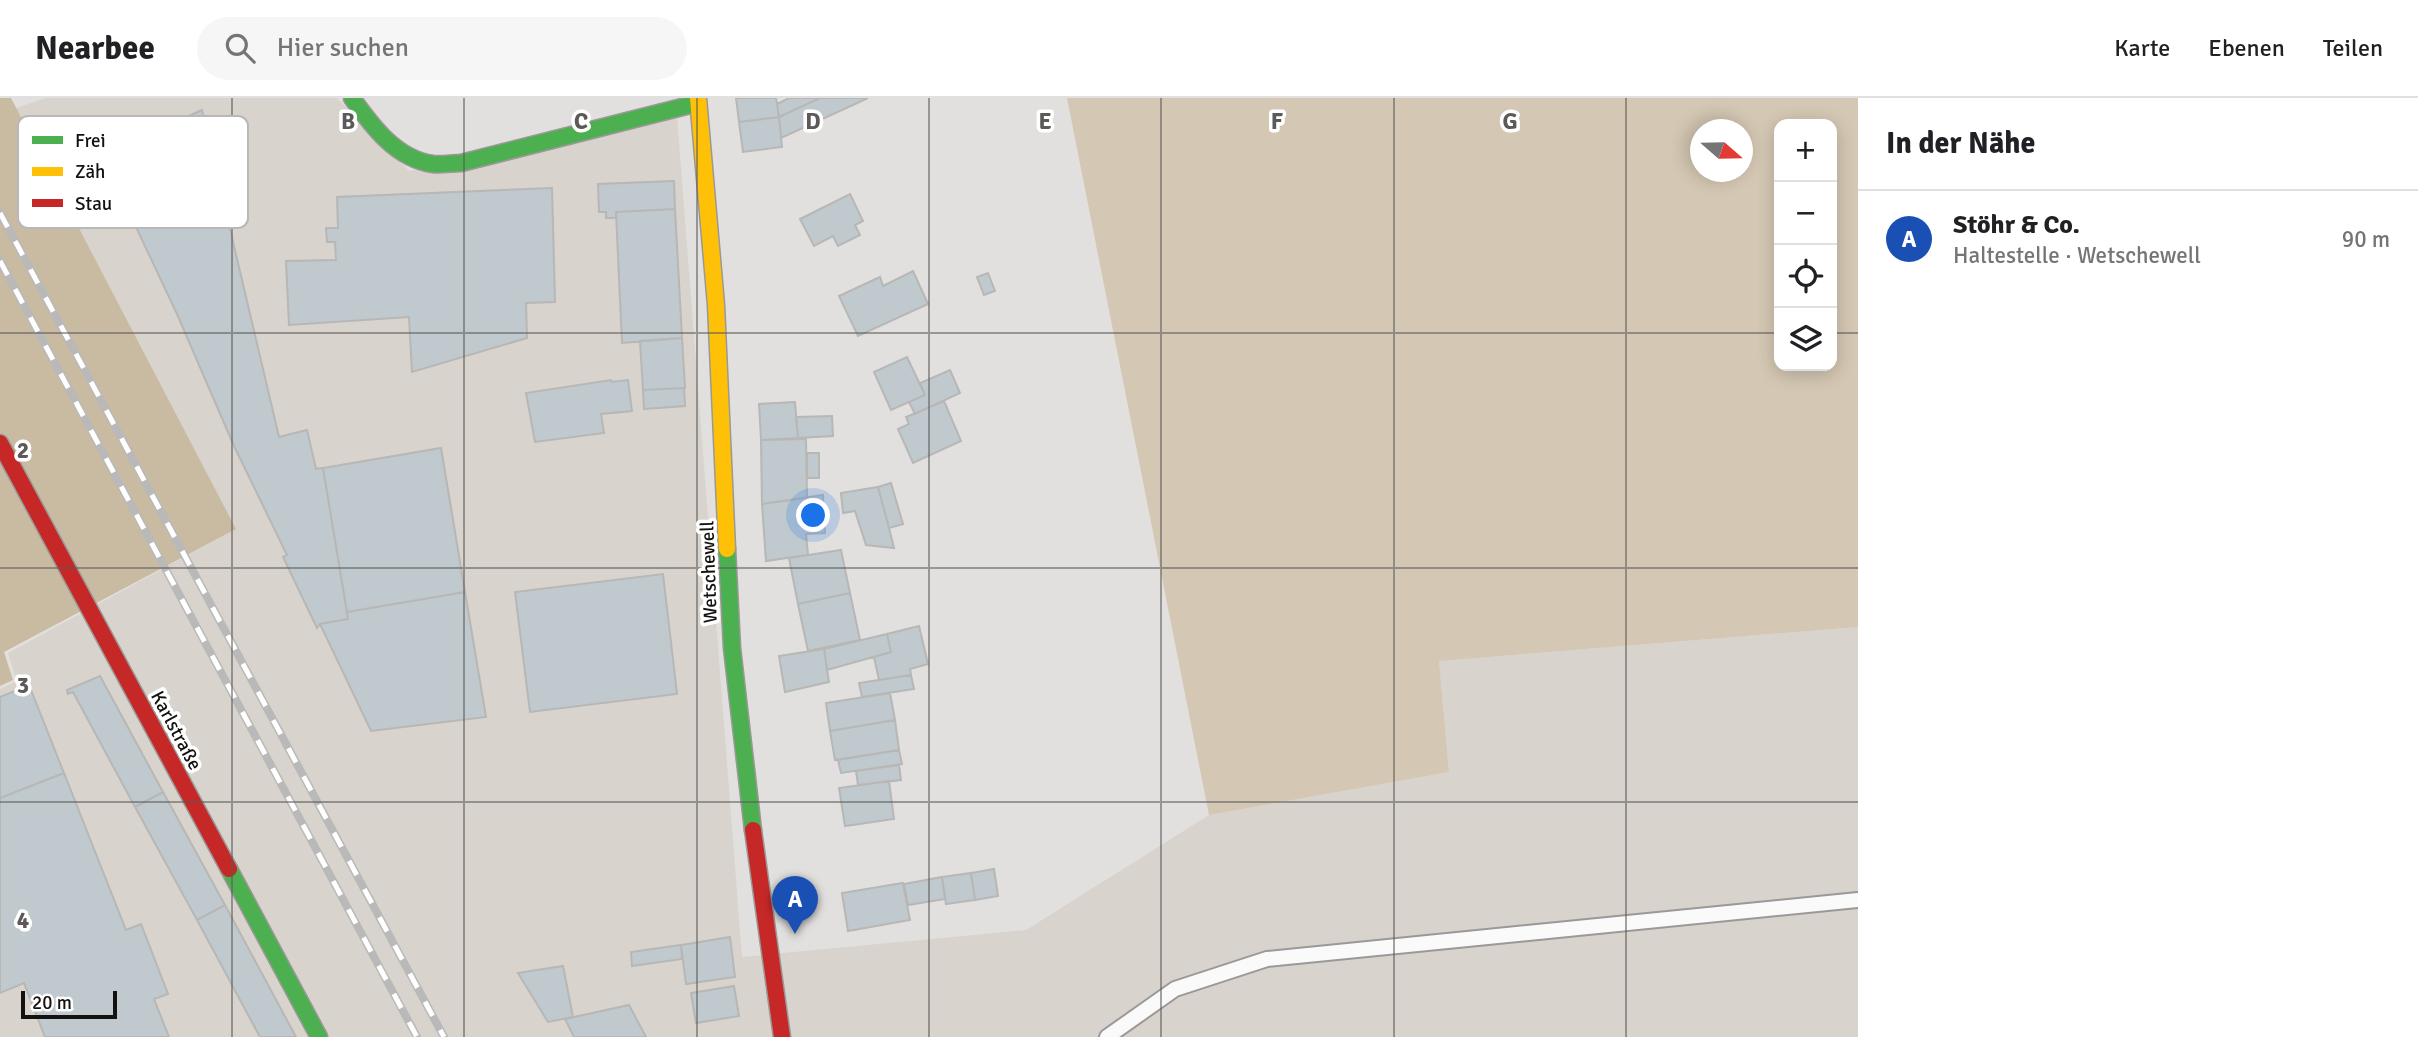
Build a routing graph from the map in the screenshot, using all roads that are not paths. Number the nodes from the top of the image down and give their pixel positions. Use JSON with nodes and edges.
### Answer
{"nodes":[{"id":1,"x":352,"y":98,"type":"edge"},
{"id":2,"x":698,"y":101,"type":"edge"},
{"id":3,"x":0,"y":443,"type":"edge"},
{"id":4,"x":1858,"y":900,"type":"edge"},
{"id":5,"x":319,"y":1037,"type":"edge"},
{"id":6,"x":782,"y":1037,"type":"edge"},
{"id":7,"x":1107,"y":1037,"type":"edge"}],
"edges":[{"from":1,"to":2,"type":"street","name":"Wetschewell"},
{"from":2,"to":6,"type":"street","name":"Wetschewell"},
{"from":3,"to":5,"type":"street","name":"Karlstraße"},
{"from":4,"to":7,"type":"lane"}]}
